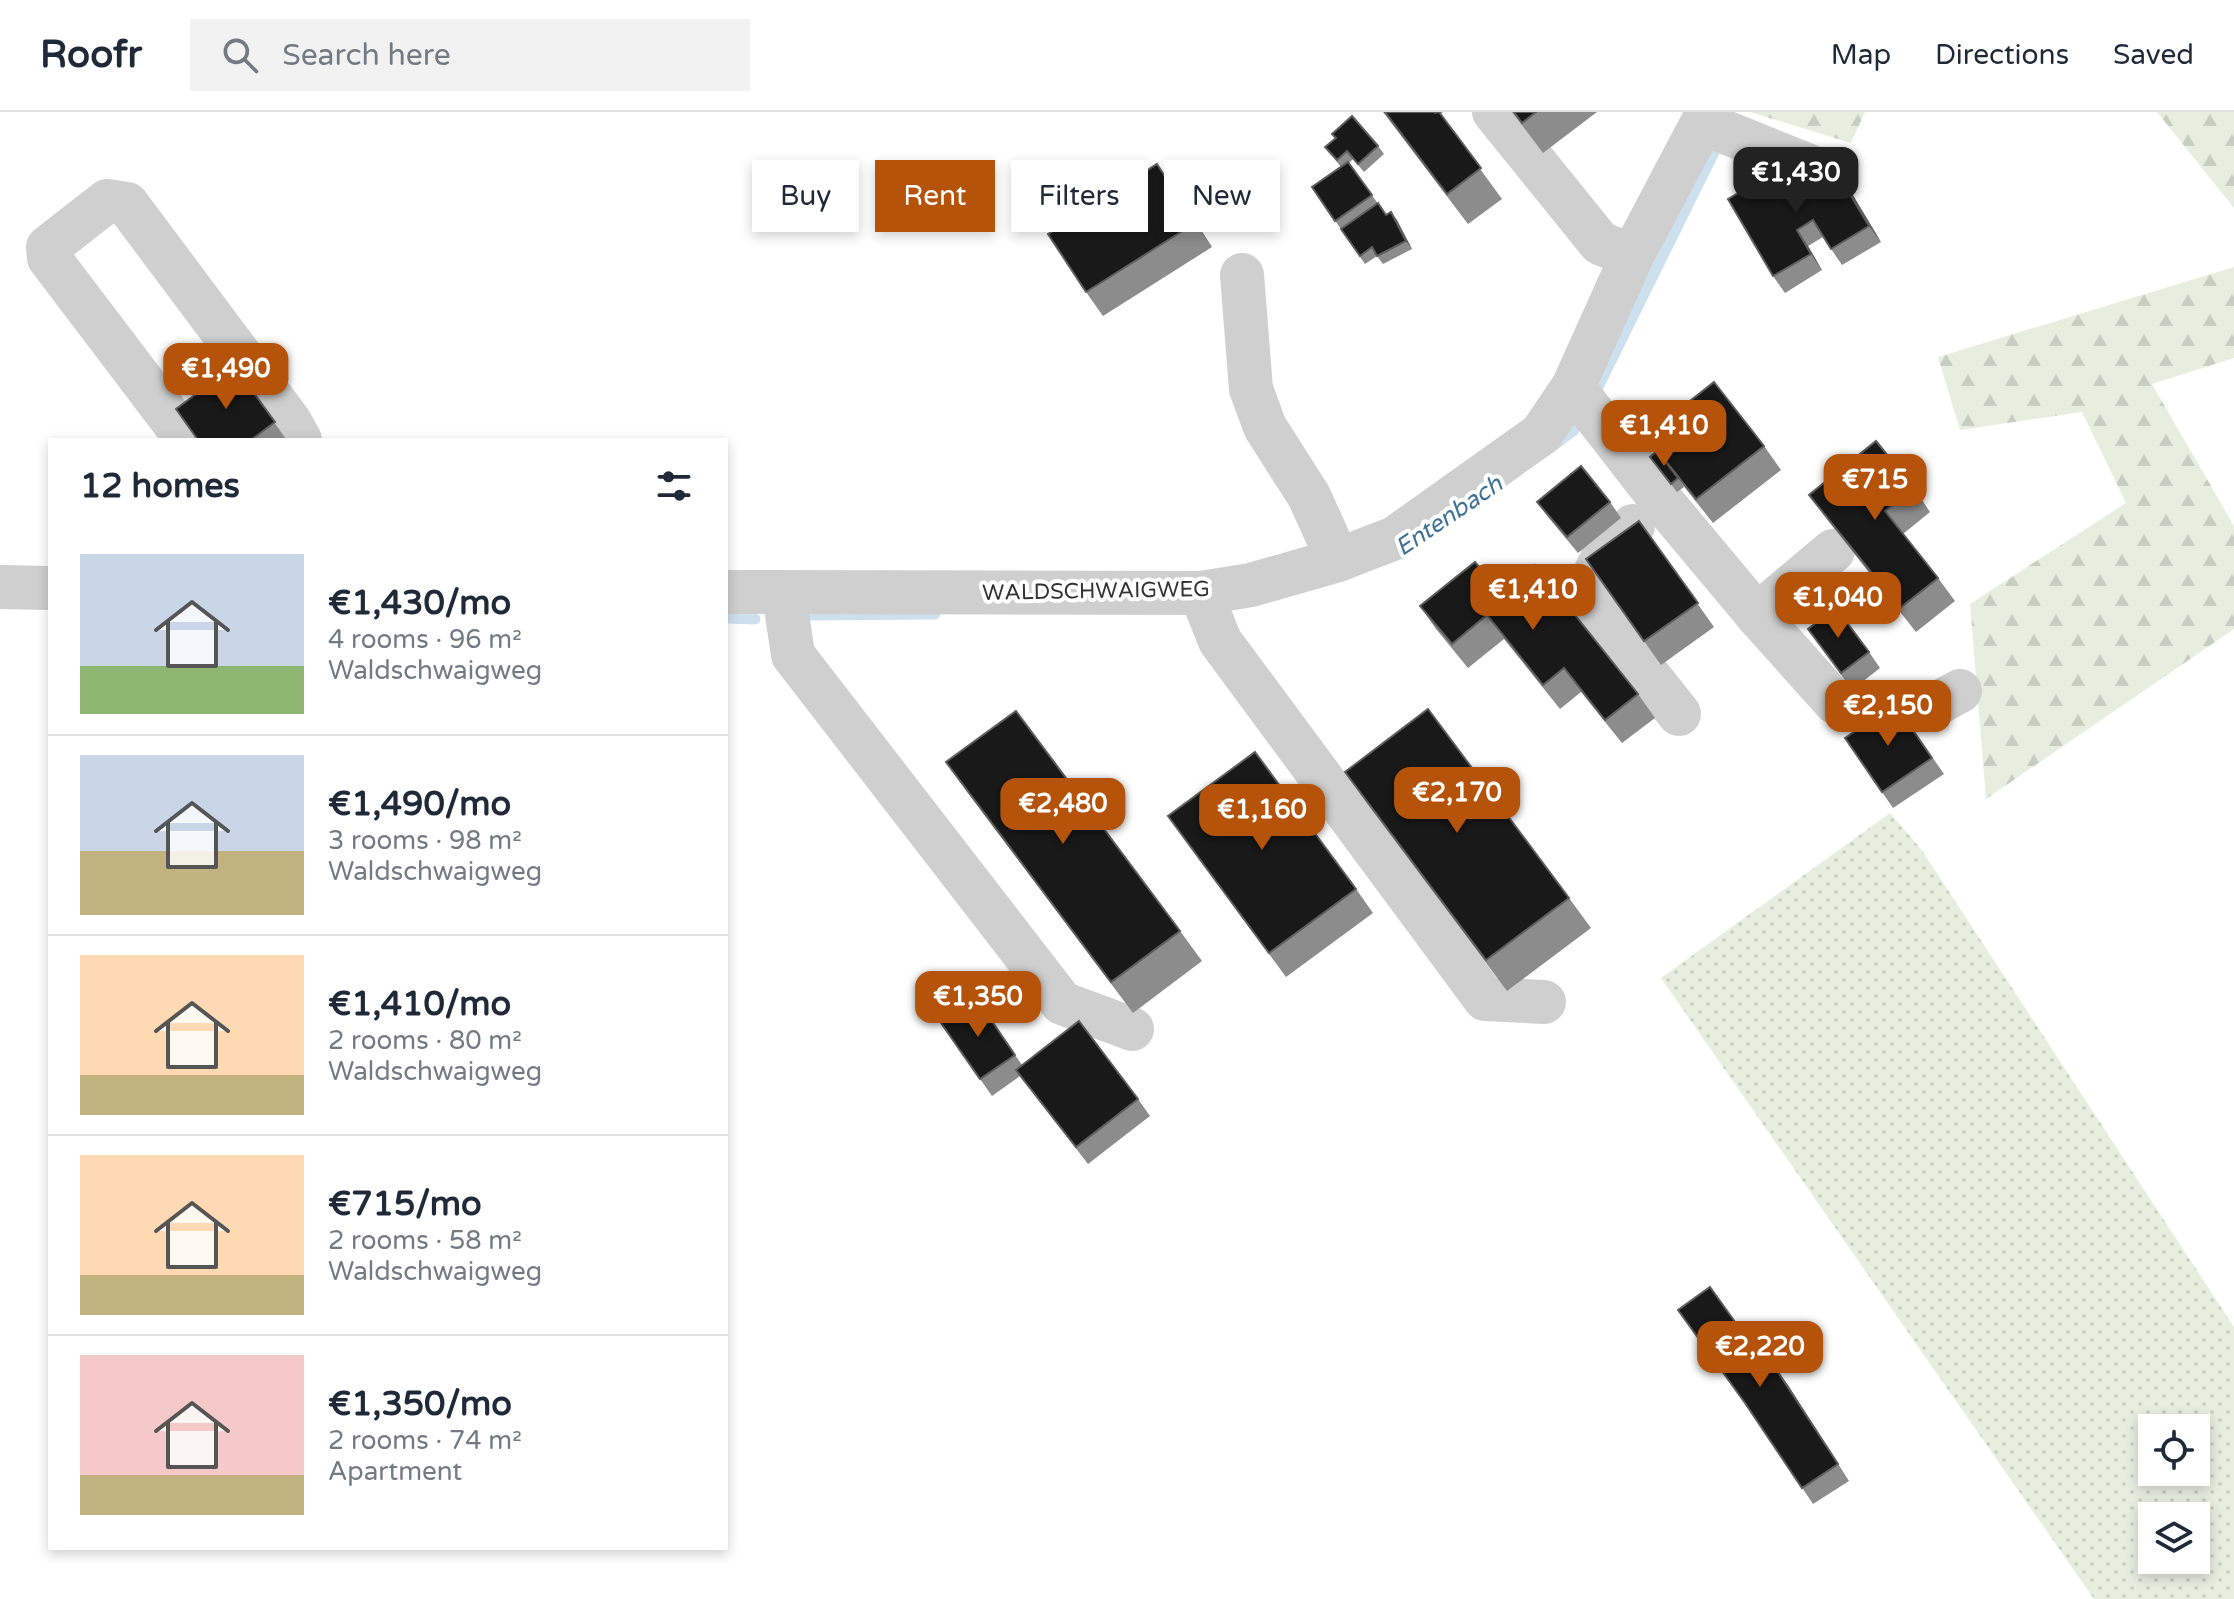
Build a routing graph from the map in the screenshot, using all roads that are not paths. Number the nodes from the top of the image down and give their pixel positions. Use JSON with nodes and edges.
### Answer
{"nodes":[{"id":1,"x":1494,"y":112,"type":"edge"},
{"id":2,"x":1705,"y":118,"type":"edge"},
{"id":3,"x":1818,"y":184,"type":"edge"},
{"id":4,"x":1632,"y":256,"type":"junction"},
{"id":5,"x":1242,"y":275,"type":"dead end"},
{"id":6,"x":1573,"y":387,"type":"junction"},
{"id":7,"x":185,"y":438,"type":"edge"},
{"id":8,"x":299,"y":438,"type":"edge"},
{"id":9,"x":1660,"y":499,"type":"junction"},
{"id":10,"x":1833,"y":551,"type":"edge"},
{"id":11,"x":1338,"y":560,"type":"junction"},
{"id":12,"x":0,"y":587,"type":"edge"},
{"id":13,"x":48,"y":588,"type":"edge"},
{"id":14,"x":728,"y":592,"type":"edge"},
{"id":15,"x":784,"y":593,"type":"junction"},
{"id":16,"x":1201,"y":593,"type":"junction"},
{"id":17,"x":1757,"y":615,"type":"junction"},
{"id":18,"x":1960,"y":691,"type":"dead end"},
{"id":19,"x":1679,"y":714,"type":"dead end"},
{"id":20,"x":1544,"y":1002,"type":"dead end"},
{"id":21,"x":1132,"y":1029,"type":"dead end"}],
"edges":[{"from":1,"to":4,"type":"street"},
{"from":2,"to":3,"type":"street"},
{"from":2,"to":4,"type":"street","name":"WALDSCHWAIGWEG"},
{"from":4,"to":6,"type":"street","name":"WALDSCHWAIGWEG"},
{"from":5,"to":11,"type":"street"},
{"from":6,"to":9,"type":"street"},
{"from":6,"to":11,"type":"street","name":"WALDSCHWAIGWEG"},
{"from":7,"to":8,"type":"street"},
{"from":9,"to":17,"type":"street"},
{"from":9,"to":19,"type":"street"},
{"from":10,"to":17,"type":"street"},
{"from":11,"to":16,"type":"street","name":"WALDSCHWAIGWEG"},
{"from":12,"to":13,"type":"street"},
{"from":14,"to":15,"type":"street","name":"WALDSCHWAIGWEG"},
{"from":15,"to":16,"type":"street","name":"WALDSCHWAIGWEG"},
{"from":15,"to":21,"type":"street"},
{"from":16,"to":20,"type":"street"},
{"from":17,"to":18,"type":"street"}]}
